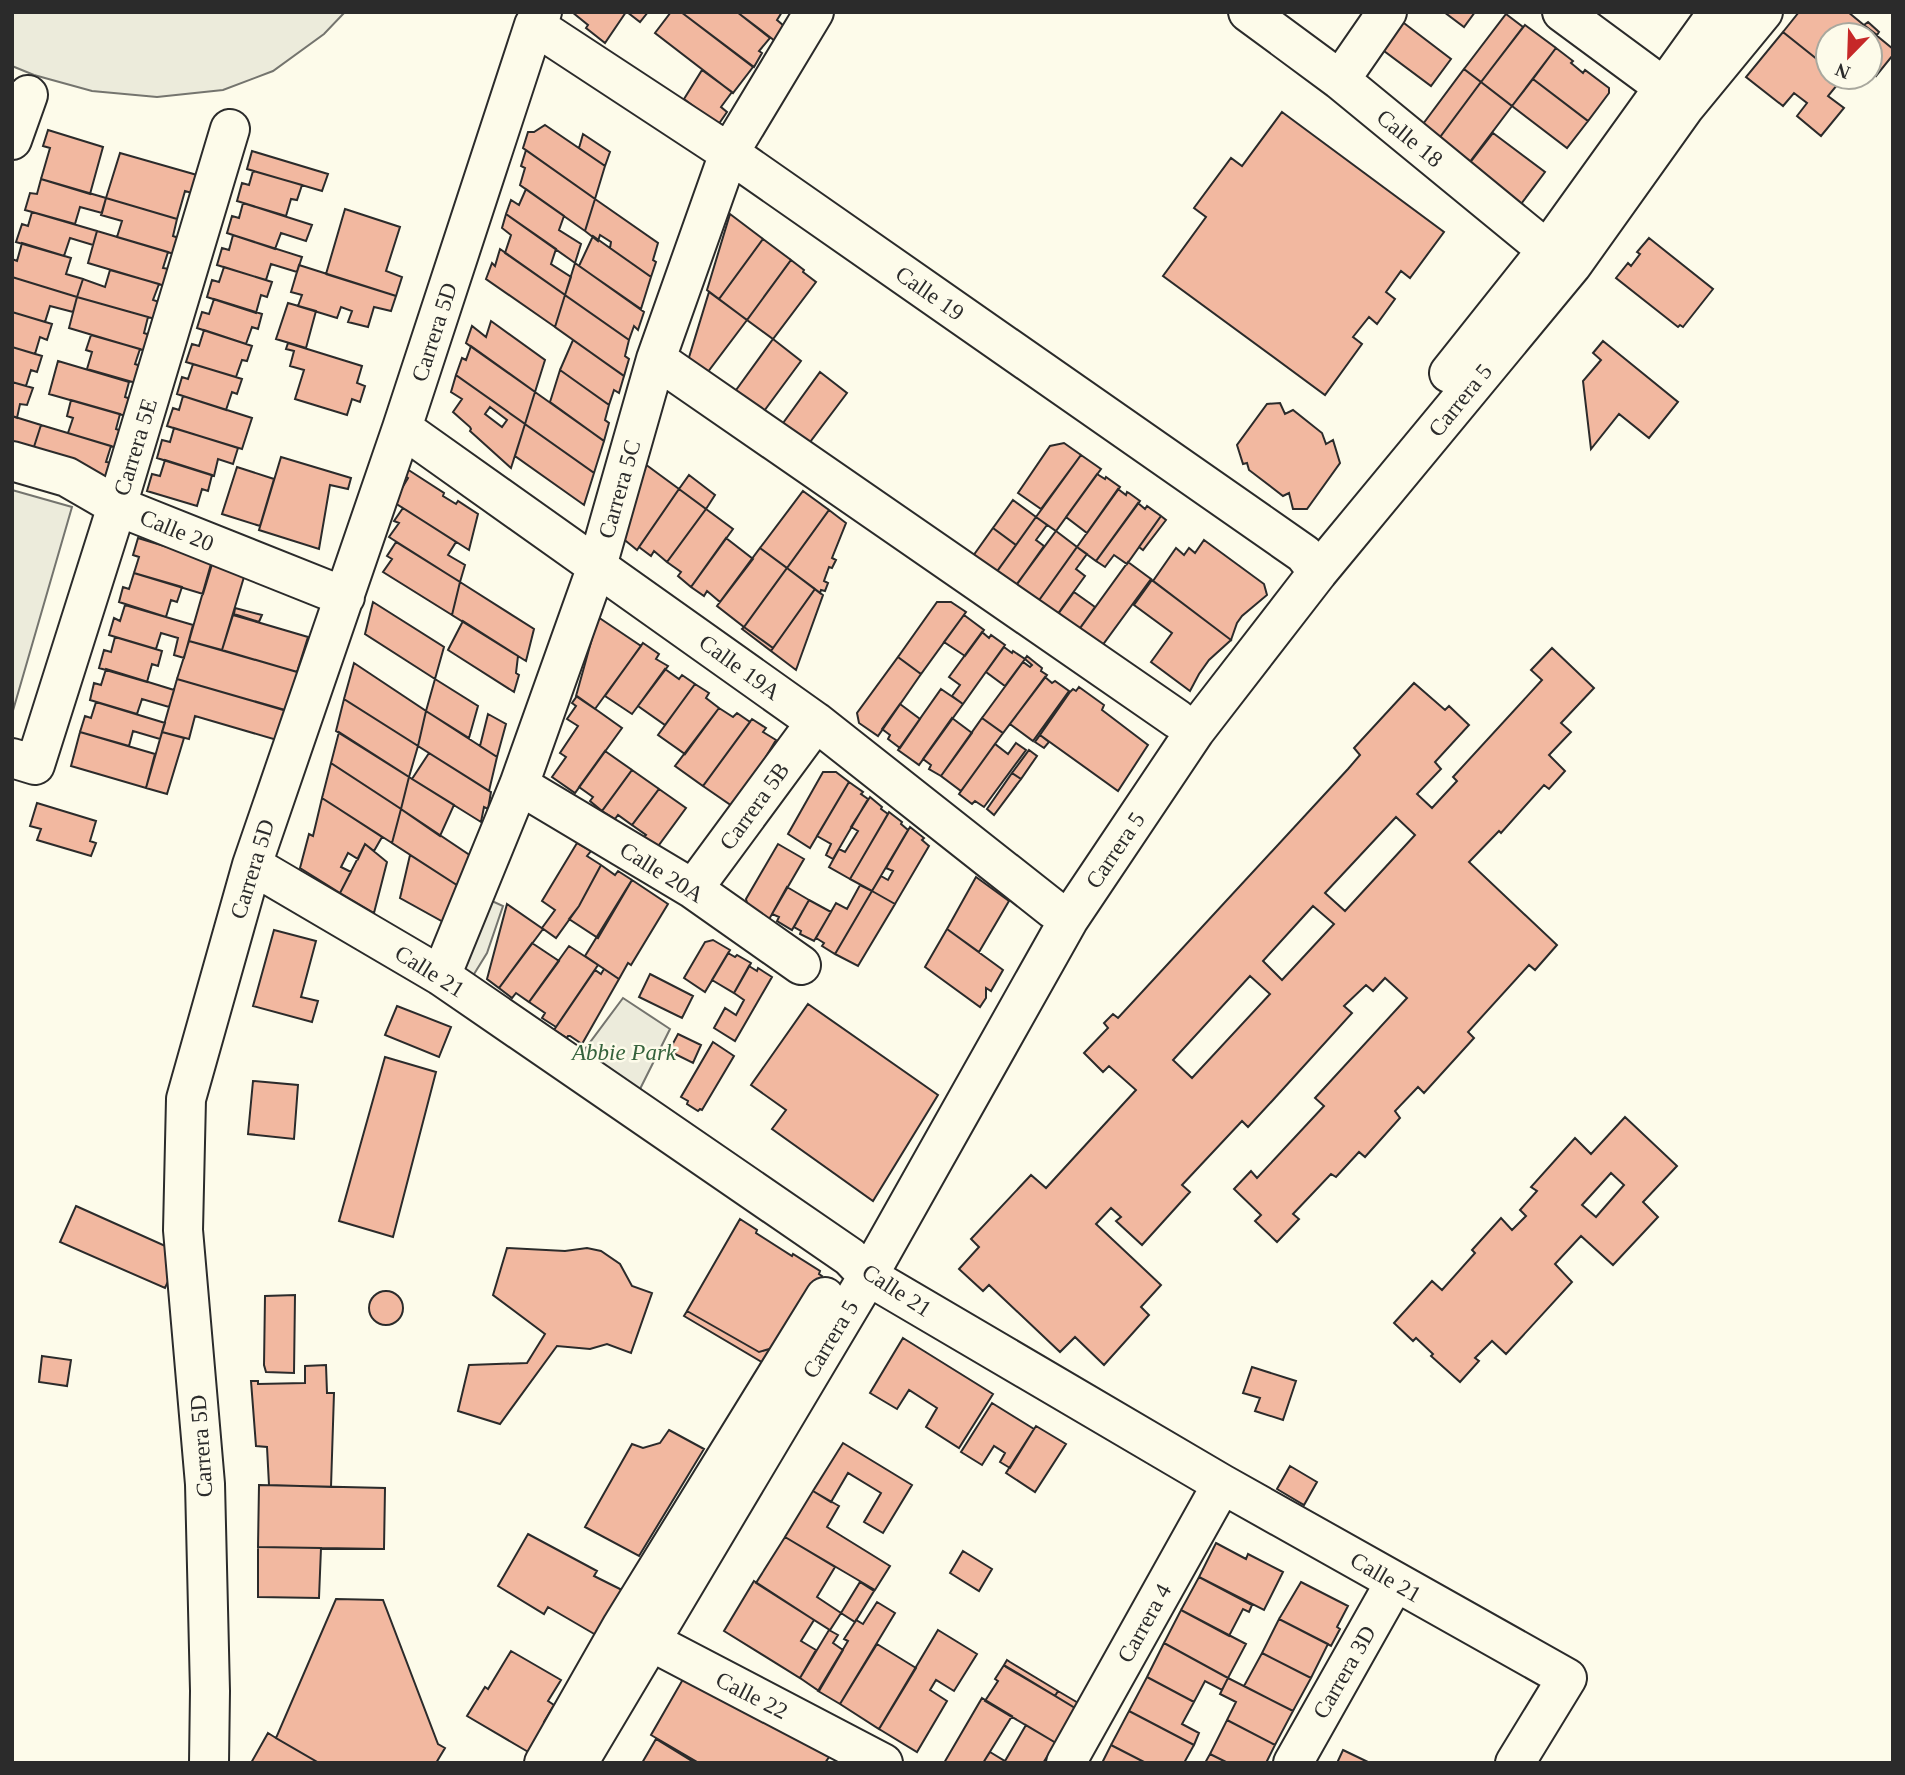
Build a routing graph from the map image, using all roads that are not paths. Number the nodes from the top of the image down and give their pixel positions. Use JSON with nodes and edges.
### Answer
{"nodes":[{"id":1,"x":814,"y":12,"type":"edge"},
{"id":2,"x":1248,"y":12,"type":"edge"},
{"id":3,"x":1388,"y":12,"type":"edge"},
{"id":4,"x":1562,"y":12,"type":"edge"},
{"id":5,"x":1718,"y":12,"type":"edge"},
{"id":6,"x":1763,"y":12,"type":"edge"},
{"id":7,"x":538,"y":18,"type":"edge"},
{"id":8,"x":1340,"y":80,"type":"junction"},
{"id":9,"x":28,"y":95,"type":"dead end"},
{"id":10,"x":1674,"y":98,"type":"junction"},
{"id":11,"x":230,"y":129,"type":"dead end"},
{"id":12,"x":12,"y":140,"type":"edge"},
{"id":13,"x":729,"y":153,"type":"junction"},
{"id":14,"x":1560,"y":257,"type":"junction"},
{"id":15,"x":656,"y":359,"type":"junction"},
{"id":16,"x":402,"y":428,"type":"junction"},
{"id":17,"x":12,"y":461,"type":"edge"},
{"id":18,"x":117,"y":506,"type":"junction"},
{"id":19,"x":1311,"y":563,"type":"junction"},
{"id":20,"x":597,"y":566,"type":"junction"},
{"id":21,"x":345,"y":597,"type":"junction"},
{"id":22,"x":1177,"y":719,"type":"junction"},
{"id":23,"x":816,"y":722,"type":"junction"},
{"id":24,"x":24,"y":761,"type":"edge"},
{"id":25,"x":519,"y":785,"type":"junction"},
{"id":26,"x":251,"y":865,"type":"junction"},
{"id":27,"x":693,"y":889,"type":"junction"},
{"id":28,"x":1061,"y":914,"type":"junction"},
{"id":29,"x":801,"y":965,"type":"dead end"},
{"id":30,"x":441,"y":976,"type":"junction"},
{"id":31,"x":859,"y":1266,"type":"junction"},
{"id":32,"x":1222,"y":1483,"type":"junction"},
{"id":33,"x":1395,"y":1582,"type":"junction"},
{"id":34,"x":636,"y":1634,"type":"junction"},
{"id":35,"x":860,"y":1757,"type":"edge"},
{"id":36,"x":209,"y":1763,"type":"edge"},
{"id":37,"x":544,"y":1763,"type":"edge"},
{"id":38,"x":578,"y":1763,"type":"edge"},
{"id":39,"x":1066,"y":1763,"type":"edge"},
{"id":40,"x":1293,"y":1763,"type":"edge"},
{"id":41,"x":1515,"y":1763,"type":"edge"}],
"edges":[{"from":1,"to":13,"type":"street","name":"Carrera 5C"},
{"from":2,"to":8,"type":"street","name":"Calle 18"},
{"from":3,"to":8,"type":"street"},
{"from":4,"to":10,"type":"street"},
{"from":5,"to":10,"type":"street","name":"Carrera 5"},
{"from":6,"to":10,"type":"street","name":"Carrera 5"},
{"from":7,"to":13,"type":"street","name":"Calle 19"},
{"from":7,"to":16,"type":"street","name":"Carrera 5D"},
{"from":8,"to":14,"type":"street","name":"Calle 18"},
{"from":9,"to":12,"type":"street"},
{"from":10,"to":14,"type":"street","name":"Carrera 5"},
{"from":11,"to":18,"type":"street","name":"Carrera 5E"},
{"from":13,"to":15,"type":"street","name":"Carrera 5C"},
{"from":13,"to":19,"type":"street","name":"Calle 19"},
{"from":14,"to":19,"type":"street","name":"Carrera 5"},
{"from":15,"to":20,"type":"street","name":"Carrera 5C"},
{"from":15,"to":22,"type":"street"},
{"from":16,"to":20,"type":"street","name":"Calle 19A"},
{"from":16,"to":21,"type":"street","name":"Carrera 5D"},
{"from":17,"to":18,"type":"street","name":"Calle 20"},
{"from":18,"to":21,"type":"street","name":"Calle 20"},
{"from":18,"to":24,"type":"street","name":"Carrera 5E"},
{"from":19,"to":22,"type":"street","name":"Carrera 5"},
{"from":19,"to":28,"type":"street","name":"Carrera 5"},
{"from":20,"to":23,"type":"street","name":"Calle 19A"},
{"from":20,"to":25,"type":"street","name":"Carrera 5C"},
{"from":21,"to":26,"type":"street","name":"Carrera 5D"},
{"from":22,"to":28,"type":"street","name":"Carrera 5"},
{"from":23,"to":27,"type":"street","name":"Carrera 5B"},
{"from":23,"to":28,"type":"street","name":"Calle 19A"},
{"from":25,"to":27,"type":"street","name":"Calle 20A"},
{"from":25,"to":30,"type":"street","name":"Carrera 5C"},
{"from":26,"to":30,"type":"street","name":"Calle 21"},
{"from":26,"to":36,"type":"street","name":"Carrera 5D"},
{"from":27,"to":29,"type":"street","name":"Calle 20A"},
{"from":28,"to":31,"type":"street","name":"Carrera 5"},
{"from":30,"to":31,"type":"street","name":"Calle 21"},
{"from":31,"to":32,"type":"street","name":"Calle 21"},
{"from":31,"to":34,"type":"street","name":"Carrera 5"},
{"from":32,"to":33,"type":"street","name":"Calle 21"},
{"from":32,"to":39,"type":"street","name":"Carrera 4"},
{"from":33,"to":40,"type":"street","name":"Carrera 3D"},
{"from":33,"to":41,"type":"street","name":"Calle 21"},
{"from":34,"to":35,"type":"street","name":"Calle 22"},
{"from":34,"to":37,"type":"street","name":"Carrera 5"},
{"from":34,"to":38,"type":"street","name":"Carrera 5"}]}
